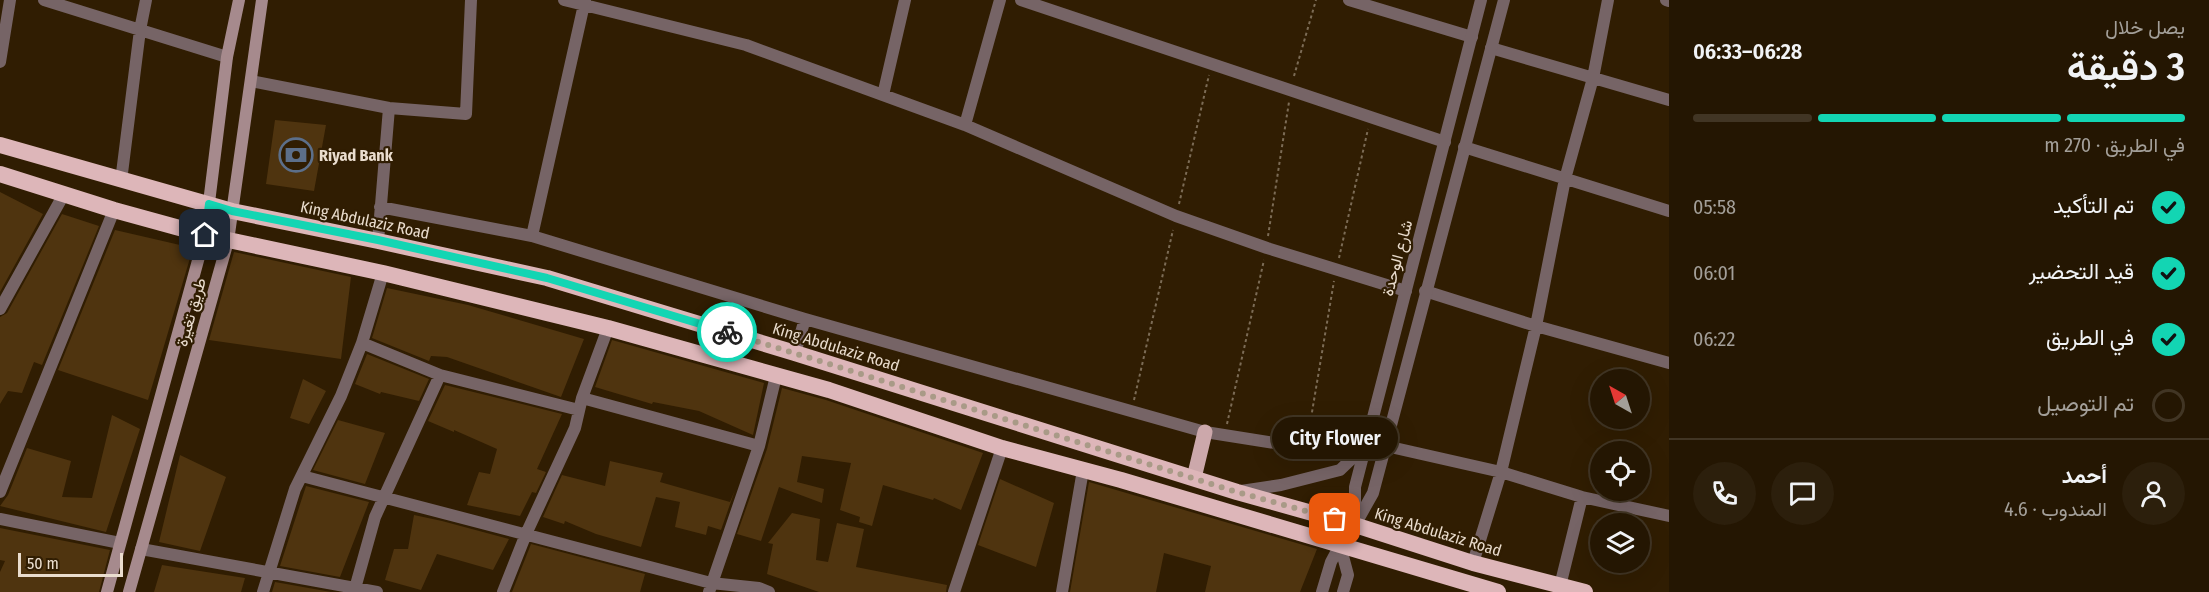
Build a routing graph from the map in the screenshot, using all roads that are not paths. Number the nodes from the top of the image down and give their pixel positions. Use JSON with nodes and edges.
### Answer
{"nodes":[{"id":1,"x":10,"y":0,"type":"edge"},
{"id":2,"x":45,"y":0,"type":"edge"},
{"id":3,"x":147,"y":0,"type":"edge"},
{"id":4,"x":238,"y":0,"type":"edge"},
{"id":5,"x":262,"y":0,"type":"edge"},
{"id":6,"x":471,"y":0,"type":"edge"},
{"id":7,"x":564,"y":0,"type":"edge"},
{"id":8,"x":905,"y":0,"type":"edge"},
{"id":9,"x":1000,"y":0,"type":"edge"},
{"id":10,"x":1021,"y":0,"type":"edge"},
{"id":11,"x":1349,"y":0,"type":"edge"},
{"id":12,"x":1481,"y":0,"type":"edge"},
{"id":13,"x":1504,"y":0,"type":"edge"},
{"id":14,"x":1608,"y":0,"type":"edge"},
{"id":15,"x":585,"y":2,"type":"edge"},
{"id":16,"x":140,"y":30,"type":"junction"},
{"id":17,"x":1472,"y":38,"type":"junction"},
{"id":18,"x":1491,"y":48,"type":"junction"},
{"id":19,"x":227,"y":57,"type":"junction"},
{"id":20,"x":0,"y":62,"type":"edge"},
{"id":21,"x":1593,"y":78,"type":"junction"},
{"id":22,"x":251,"y":81,"type":"junction"},
{"id":23,"x":883,"y":95,"type":"junction"},
{"id":24,"x":1669,"y":99,"type":"edge"},
{"id":25,"x":389,"y":108,"type":"junction"},
{"id":26,"x":965,"y":125,"type":"junction"},
{"id":27,"x":1445,"y":142,"type":"junction"},
{"id":28,"x":0,"y":145,"type":"edge"},
{"id":29,"x":1464,"y":147,"type":"junction"},
{"id":30,"x":0,"y":174,"type":"edge"},
{"id":31,"x":1565,"y":179,"type":"junction"},
{"id":32,"x":122,"y":181,"type":"junction"},
{"id":33,"x":64,"y":194,"type":"junction"},
{"id":34,"x":209,"y":204,"type":"junction"},
{"id":35,"x":380,"y":207,"type":"junction"},
{"id":36,"x":114,"y":210,"type":"junction"},
{"id":37,"x":232,"y":211,"type":"junction"},
{"id":38,"x":1669,"y":211,"type":"edge"},
{"id":39,"x":205,"y":235,"type":"junction"},
{"id":40,"x":532,"y":236,"type":"junction"},
{"id":41,"x":378,"y":240,"type":"junction"},
{"id":42,"x":228,"y":241,"type":"junction"},
{"id":43,"x":383,"y":273,"type":"junction"},
{"id":44,"x":1406,"y":291,"type":"junction"},
{"id":45,"x":1425,"y":291,"type":"junction"},
{"id":46,"x":0,"y":309,"type":"edge"},
{"id":47,"x":805,"y":319,"type":"junction"},
{"id":48,"x":1536,"y":326,"type":"junction"},
{"id":49,"x":608,"y":328,"type":"junction"},
{"id":50,"x":362,"y":343,"type":"junction"},
{"id":51,"x":795,"y":353,"type":"junction"},
{"id":52,"x":1669,"y":363,"type":"edge"},
{"id":53,"x":440,"y":375,"type":"junction"},
{"id":54,"x":776,"y":376,"type":"junction"},
{"id":55,"x":580,"y":404,"type":"junction"},
{"id":56,"x":1205,"y":432,"type":"junction"},
{"id":57,"x":759,"y":446,"type":"junction"},
{"id":58,"x":1366,"y":446,"type":"junction"},
{"id":59,"x":1386,"y":446,"type":"junction"},
{"id":60,"x":1002,"y":448,"type":"junction"},
{"id":61,"x":1306,"y":448,"type":"road end"},
{"id":62,"x":1083,"y":470,"type":"junction"},
{"id":63,"x":1502,"y":472,"type":"junction"},
{"id":64,"x":302,"y":476,"type":"junction"},
{"id":65,"x":1194,"y":478,"type":"junction"},
{"id":66,"x":0,"y":492,"type":"edge"},
{"id":67,"x":1237,"y":492,"type":"junction"},
{"id":68,"x":1582,"y":497,"type":"junction"},
{"id":69,"x":384,"y":498,"type":"junction"},
{"id":70,"x":1669,"y":516,"type":"edge"},
{"id":71,"x":0,"y":519,"type":"edge"},
{"id":72,"x":1355,"y":525,"type":"junction"},
{"id":73,"x":526,"y":534,"type":"junction"},
{"id":74,"x":120,"y":543,"type":"junction"},
{"id":75,"x":1341,"y":545,"type":"junction"},
{"id":76,"x":141,"y":549,"type":"junction"},
{"id":77,"x":1473,"y":563,"type":"junction"},
{"id":78,"x":269,"y":572,"type":"junction"},
{"id":79,"x":1560,"y":586,"type":"junction"},
{"id":80,"x":710,"y":587,"type":"edge"},
{"id":81,"x":354,"y":590,"type":"edge"},
{"id":82,"x":107,"y":592,"type":"edge"},
{"id":83,"x":129,"y":592,"type":"edge"},
{"id":84,"x":263,"y":592,"type":"edge"},
{"id":85,"x":377,"y":592,"type":"edge"},
{"id":86,"x":503,"y":592,"type":"edge"},
{"id":87,"x":769,"y":592,"type":"edge"},
{"id":88,"x":954,"y":592,"type":"edge"},
{"id":89,"x":1062,"y":592,"type":"edge"},
{"id":90,"x":1322,"y":592,"type":"edge"},
{"id":91,"x":1343,"y":592,"type":"edge"},
{"id":92,"x":1498,"y":592,"type":"edge"},
{"id":93,"x":1585,"y":592,"type":"edge"}],
"edges":[{"from":1,"to":20,"type":"street"},
{"from":2,"to":16,"type":"street"},
{"from":3,"to":16,"type":"street"},
{"from":4,"to":19,"type":"main road","name":"طريق تغيرة"},
{"from":5,"to":22,"type":"main road","name":"طريق تغيرة"},
{"from":6,"to":25,"type":"street"},
{"from":7,"to":15,"type":"street"},
{"from":8,"to":23,"type":"street"},
{"from":9,"to":26,"type":"street"},
{"from":10,"to":27,"type":"street"},
{"from":11,"to":17,"type":"street"},
{"from":12,"to":17,"type":"street","name":"شارع الوحدة"},
{"from":13,"to":18,"type":"street"},
{"from":14,"to":21,"type":"street"},
{"from":15,"to":23,"type":"street"},
{"from":15,"to":40,"type":"street"},
{"from":16,"to":19,"type":"street"},
{"from":16,"to":32,"type":"street"},
{"from":17,"to":27,"type":"street","name":"شارع الوحدة"},
{"from":18,"to":21,"type":"street"},
{"from":18,"to":29,"type":"street"},
{"from":19,"to":34,"type":"main road","name":"طريق تغيرة"},
{"from":21,"to":24,"type":"street"},
{"from":21,"to":31,"type":"street"},
{"from":22,"to":25,"type":"street"},
{"from":22,"to":37,"type":"main road","name":"طريق تغيرة"},
{"from":23,"to":26,"type":"street"},
{"from":25,"to":35,"type":"street"},
{"from":26,"to":44,"type":"street"},
{"from":27,"to":44,"type":"street","name":"شارع الوحدة"},
{"from":28,"to":32,"type":"highway","name":"King Abdulaziz Road"},
{"from":29,"to":31,"type":"street"},
{"from":29,"to":45,"type":"street"},
{"from":30,"to":33,"type":"highway"},
{"from":31,"to":38,"type":"street"},
{"from":31,"to":48,"type":"street"},
{"from":32,"to":34,"type":"highway","name":"King Abdulaziz Road"},
{"from":33,"to":36,"type":"highway"},
{"from":33,"to":46,"type":"street"},
{"from":34,"to":37,"type":"highway","name":"King Abdulaziz Road"},
{"from":34,"to":39,"type":"main road","name":"طريق تغيرة"},
{"from":35,"to":40,"type":"street"},
{"from":35,"to":41,"type":"street"},
{"from":36,"to":39,"type":"highway"},
{"from":36,"to":66,"type":"street"},
{"from":37,"to":41,"type":"highway","name":"King Abdulaziz Road"},
{"from":37,"to":42,"type":"main road","name":"طريق تغيرة"},
{"from":39,"to":42,"type":"highway"},
{"from":39,"to":74,"type":"main road","name":"طريق تغيرة"},
{"from":40,"to":47,"type":"street"},
{"from":41,"to":51,"type":"highway","name":"King Abdulaziz Road"},
{"from":42,"to":43,"type":"highway"},
{"from":42,"to":76,"type":"main road","name":"طريق تغيرة"},
{"from":43,"to":49,"type":"highway"},
{"from":43,"to":50,"type":"street"},
{"from":44,"to":58,"type":"street","name":"شارع الوحدة"},
{"from":45,"to":48,"type":"street"},
{"from":45,"to":59,"type":"street"},
{"from":47,"to":51,"type":"street"},
{"from":47,"to":56,"type":"street"},
{"from":48,"to":52,"type":"street"},
{"from":48,"to":63,"type":"street"},
{"from":49,"to":54,"type":"highway"},
{"from":49,"to":55,"type":"street"},
{"from":50,"to":53,"type":"street"},
{"from":50,"to":64,"type":"street"},
{"from":51,"to":65,"type":"highway","name":"King Abdulaziz Road"},
{"from":53,"to":55,"type":"street"},
{"from":53,"to":69,"type":"street"},
{"from":54,"to":57,"type":"street"},
{"from":54,"to":60,"type":"highway"},
{"from":55,"to":57,"type":"street"},
{"from":55,"to":73,"type":"street"},
{"from":56,"to":61,"type":"street"},
{"from":56,"to":65,"type":"main road"},
{"from":57,"to":80,"type":"street"},
{"from":58,"to":67,"type":"street"},
{"from":58,"to":72,"type":"street","name":"شارع الوحدة"},
{"from":59,"to":63,"type":"street"},
{"from":59,"to":72,"type":"street"},
{"from":60,"to":62,"type":"highway"},
{"from":60,"to":88,"type":"street"},
{"from":62,"to":75,"type":"highway"},
{"from":62,"to":89,"type":"street"},
{"from":63,"to":68,"type":"street"},
{"from":63,"to":77,"type":"street"},
{"from":64,"to":69,"type":"street"},
{"from":64,"to":78,"type":"street"},
{"from":65,"to":67,"type":"highway","name":"King Abdulaziz Road"},
{"from":67,"to":72,"type":"highway","name":"King Abdulaziz Road"},
{"from":68,"to":70,"type":"street"},
{"from":68,"to":79,"type":"street"},
{"from":69,"to":73,"type":"street"},
{"from":69,"to":81,"type":"street"},
{"from":71,"to":74,"type":"street"},
{"from":72,"to":77,"type":"highway","name":"King Abdulaziz Road"},
{"from":73,"to":80,"type":"street"},
{"from":73,"to":86,"type":"street"},
{"from":74,"to":82,"type":"main road","name":"طريق تغيرة"},
{"from":75,"to":90,"type":"street"},
{"from":75,"to":91,"type":"street"},
{"from":75,"to":92,"type":"highway"},
{"from":76,"to":78,"type":"street"},
{"from":76,"to":83,"type":"main road","name":"طريق تغيرة"},
{"from":77,"to":79,"type":"highway","name":"King Abdulaziz Road"},
{"from":78,"to":81,"type":"street"},
{"from":78,"to":84,"type":"street"},
{"from":79,"to":93,"type":"highway","name":"King Abdulaziz Road"},
{"from":80,"to":87,"type":"street"},
{"from":81,"to":85,"type":"street"}]}
